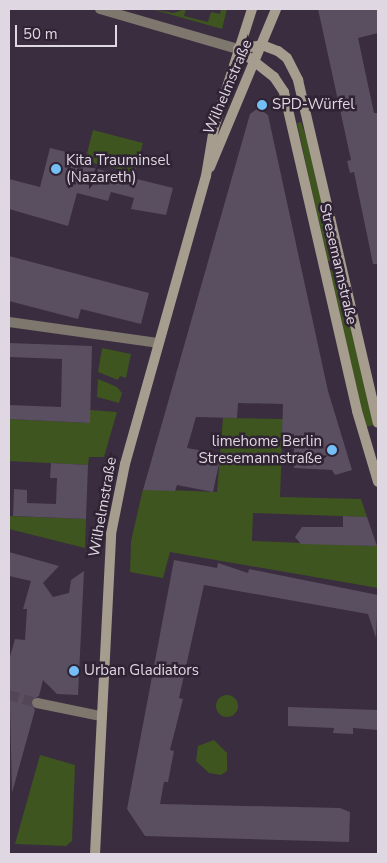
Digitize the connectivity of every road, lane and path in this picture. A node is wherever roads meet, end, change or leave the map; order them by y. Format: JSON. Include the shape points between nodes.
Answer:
{"nodes":[{"id":1,"x":100,"y":9,"type":"edge"},
{"id":2,"x":252,"y":9,"type":"edge"},
{"id":3,"x":276,"y":9,"type":"edge"},
{"id":4,"x":262,"y":45,"type":"junction"},
{"id":5,"x":238,"y":49,"type":"junction"},
{"id":6,"x":254,"y":64,"type":"junction"},
{"id":7,"x":206,"y":176,"type":"junction"},
{"id":8,"x":9,"y":322,"type":"edge"},
{"id":9,"x":158,"y":343,"type":"junction"},
{"id":10,"x":378,"y":423,"type":"edge"},
{"id":11,"x":378,"y":482,"type":"edge"},
{"id":12,"x":37,"y":703,"type":"tunnel mouth"},
{"id":13,"x":100,"y":716,"type":"junction"},
{"id":14,"x":95,"y":854,"type":"edge"}],
"edges":[{"from":1,"to":5,"type":"street"},
{"from":2,"to":5,"type":"main road","name":"Wilhelmstraße"},
{"from":3,"to":4,"type":"main road","name":"Wilhelmstraße"},
{"from":4,"to":5,"type":"main road"},
{"from":4,"to":6,"type":"main road","name":"Wilhelmstraße"},
{"from":4,"to":10,"type":"main road","name":"Stresemannstraße","via":[[287,58],[298,80]]},
{"from":5,"to":6,"type":"main road","name":"Stresemannstraße"},
{"from":5,"to":7,"type":"main road","name":"Wilhelmstraße","via":[[214,128]]},
{"from":6,"to":7,"type":"main road","name":"Wilhelmstraße"},
{"from":6,"to":11,"type":"main road","name":"Stresemannstraße","via":[[274,77],[284,92],[357,411]]},
{"from":7,"to":9,"type":"main road","name":"Wilhelmstraße"},
{"from":8,"to":9,"type":"street"},
{"from":9,"to":13,"type":"main road","name":"Wilhelmstraße","via":[[111,534]]},
{"from":12,"to":13,"type":"street"},
{"from":13,"to":14,"type":"main road","name":"Wilhelmstraße"}]}
